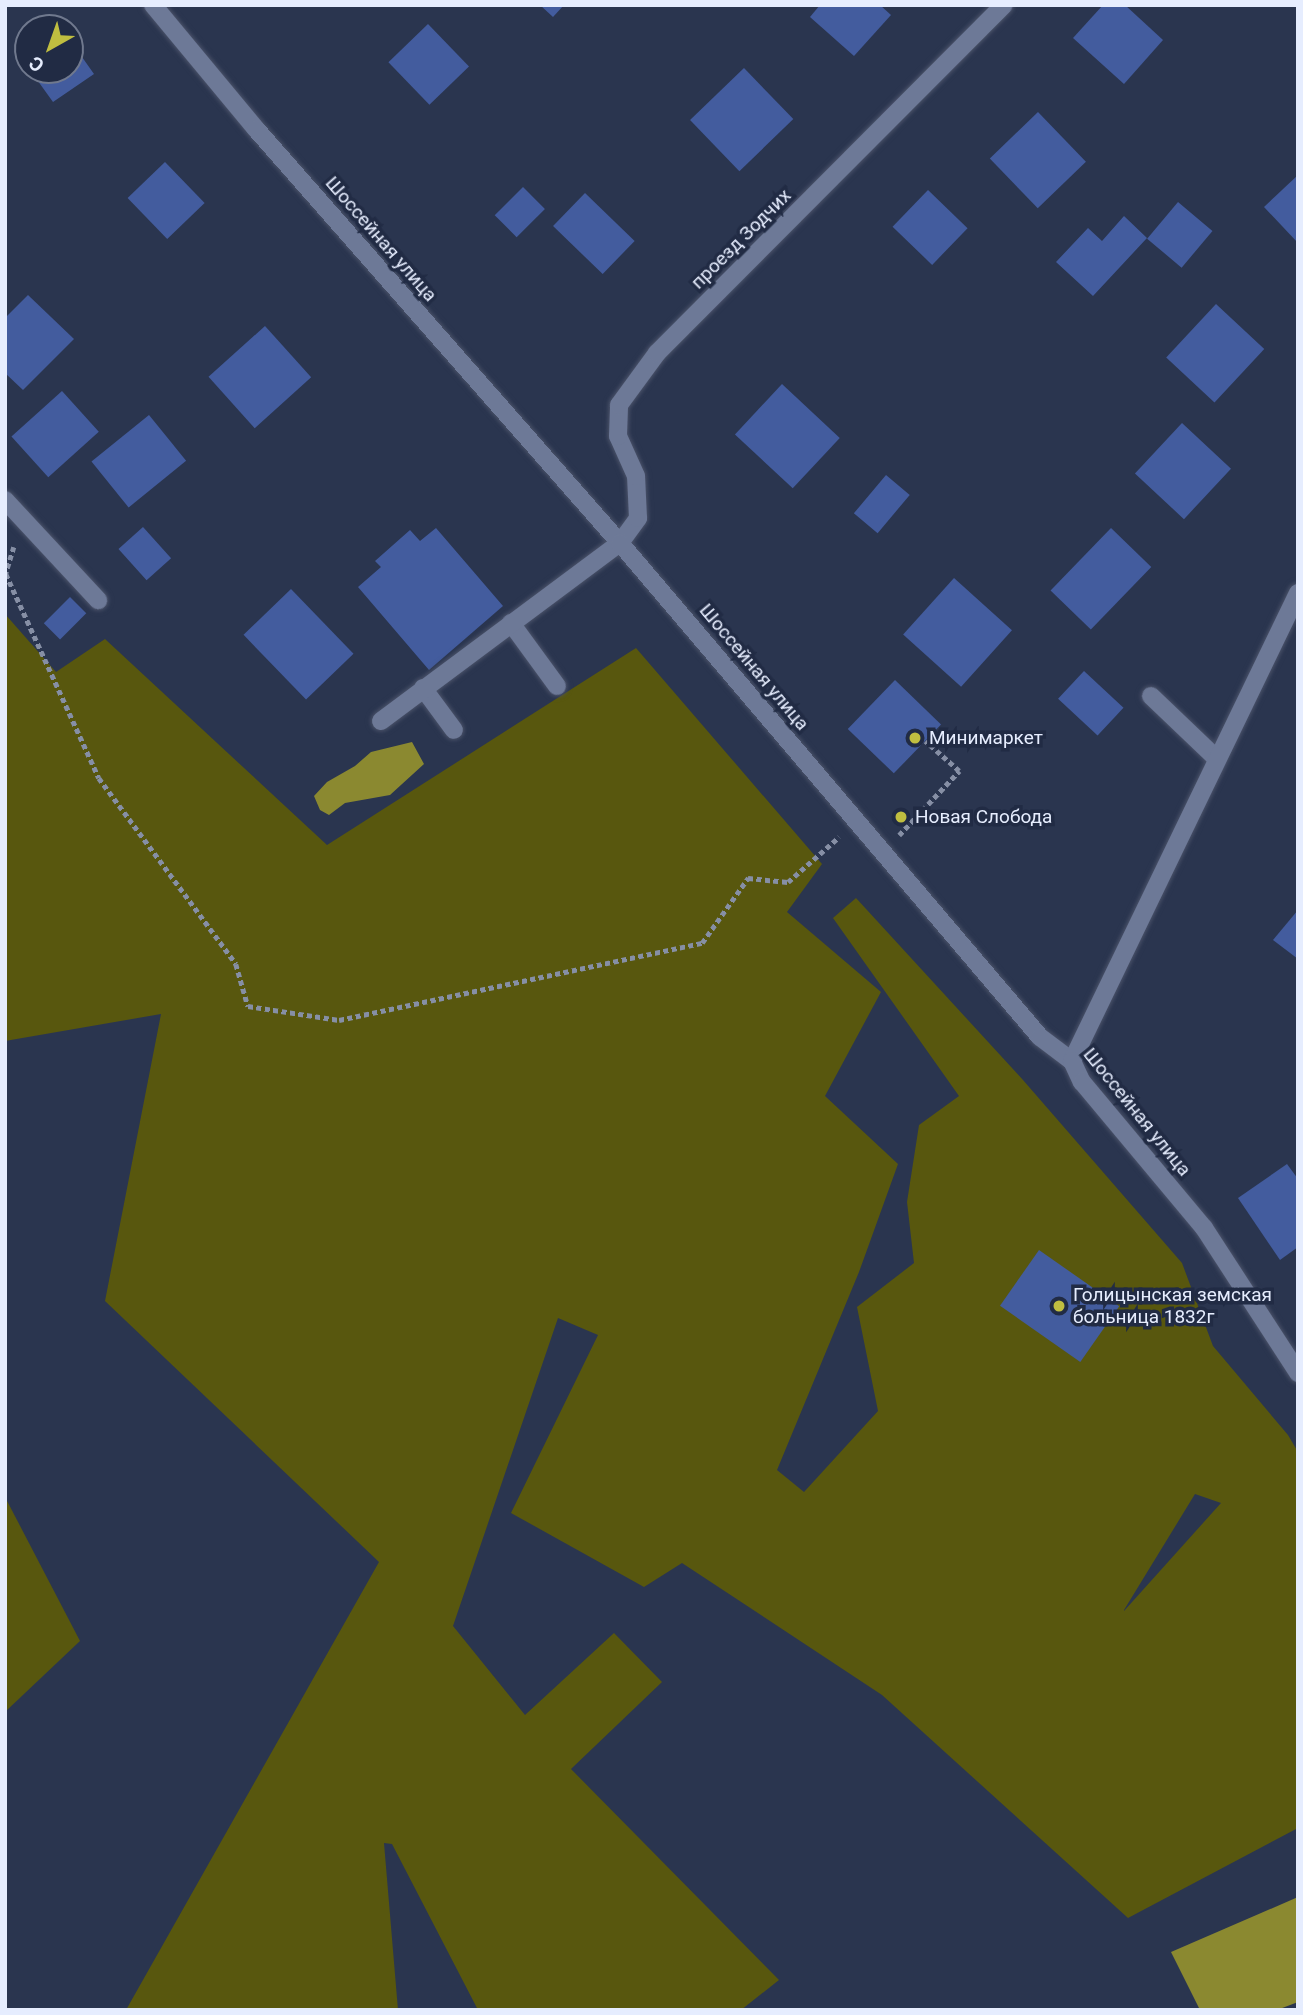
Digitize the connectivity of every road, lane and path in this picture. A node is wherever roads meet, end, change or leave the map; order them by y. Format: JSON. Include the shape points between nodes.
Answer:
{"nodes":[{"id":1,"x":153,"y":5,"type":"edge"},
{"id":2,"x":1004,"y":5,"type":"edge"},
{"id":3,"x":5,"y":500,"type":"edge"},
{"id":4,"x":23,"y":519,"type":"junction"},
{"id":5,"x":620,"y":542,"type":"junction"},
{"id":6,"x":1298,"y":593,"type":"edge"},
{"id":7,"x":98,"y":600,"type":"dead end"},
{"id":8,"x":1293,"y":618,"type":"edge"},
{"id":9,"x":512,"y":623,"type":"junction"},
{"id":10,"x":557,"y":686,"type":"dead end"},
{"id":11,"x":424,"y":688,"type":"junction"},
{"id":12,"x":1151,"y":696,"type":"dead end"},
{"id":13,"x":381,"y":720,"type":"dead end"},
{"id":14,"x":454,"y":730,"type":"dead end"},
{"id":15,"x":925,"y":741,"type":"dead end"},
{"id":16,"x":1217,"y":759,"type":"junction"},
{"id":17,"x":857,"y":822,"type":"junction"},
{"id":18,"x":894,"y":841,"type":"dead end"},
{"id":19,"x":1072,"y":1061,"type":"junction"},
{"id":20,"x":1298,"y":1373,"type":"edge"}],
"edges":[{"from":1,"to":5,"type":"street","name":"Шоссейная улица"},
{"from":2,"to":5,"type":"street","name":"проезд Зодчих","via":[[657,353],[619,405],[618,436],[636,476],[638,518]]},
{"from":3,"to":4,"type":"street"},
{"from":4,"to":7,"type":"street"},
{"from":4,"to":17,"type":"path","via":[[6,574],[94,766],[236,964],[248,1006],[339,1020],[702,943],[748,878],[788,882]]},
{"from":5,"to":9,"type":"street"},
{"from":5,"to":17,"type":"street","name":"Шоссейная улица"},
{"from":6,"to":8,"type":"street"},
{"from":8,"to":16,"type":"street"},
{"from":9,"to":10,"type":"street"},
{"from":9,"to":11,"type":"street"},
{"from":11,"to":13,"type":"street"},
{"from":11,"to":14,"type":"street"},
{"from":12,"to":16,"type":"street"},
{"from":15,"to":18,"type":"path","via":[[959,771]]},
{"from":16,"to":19,"type":"street"},
{"from":17,"to":19,"type":"street","name":"Шоссейная улица","via":[[1040,1037]]},
{"from":19,"to":20,"type":"street","name":"Шоссейная улица","via":[[1082,1082],[1204,1228]]}]}
